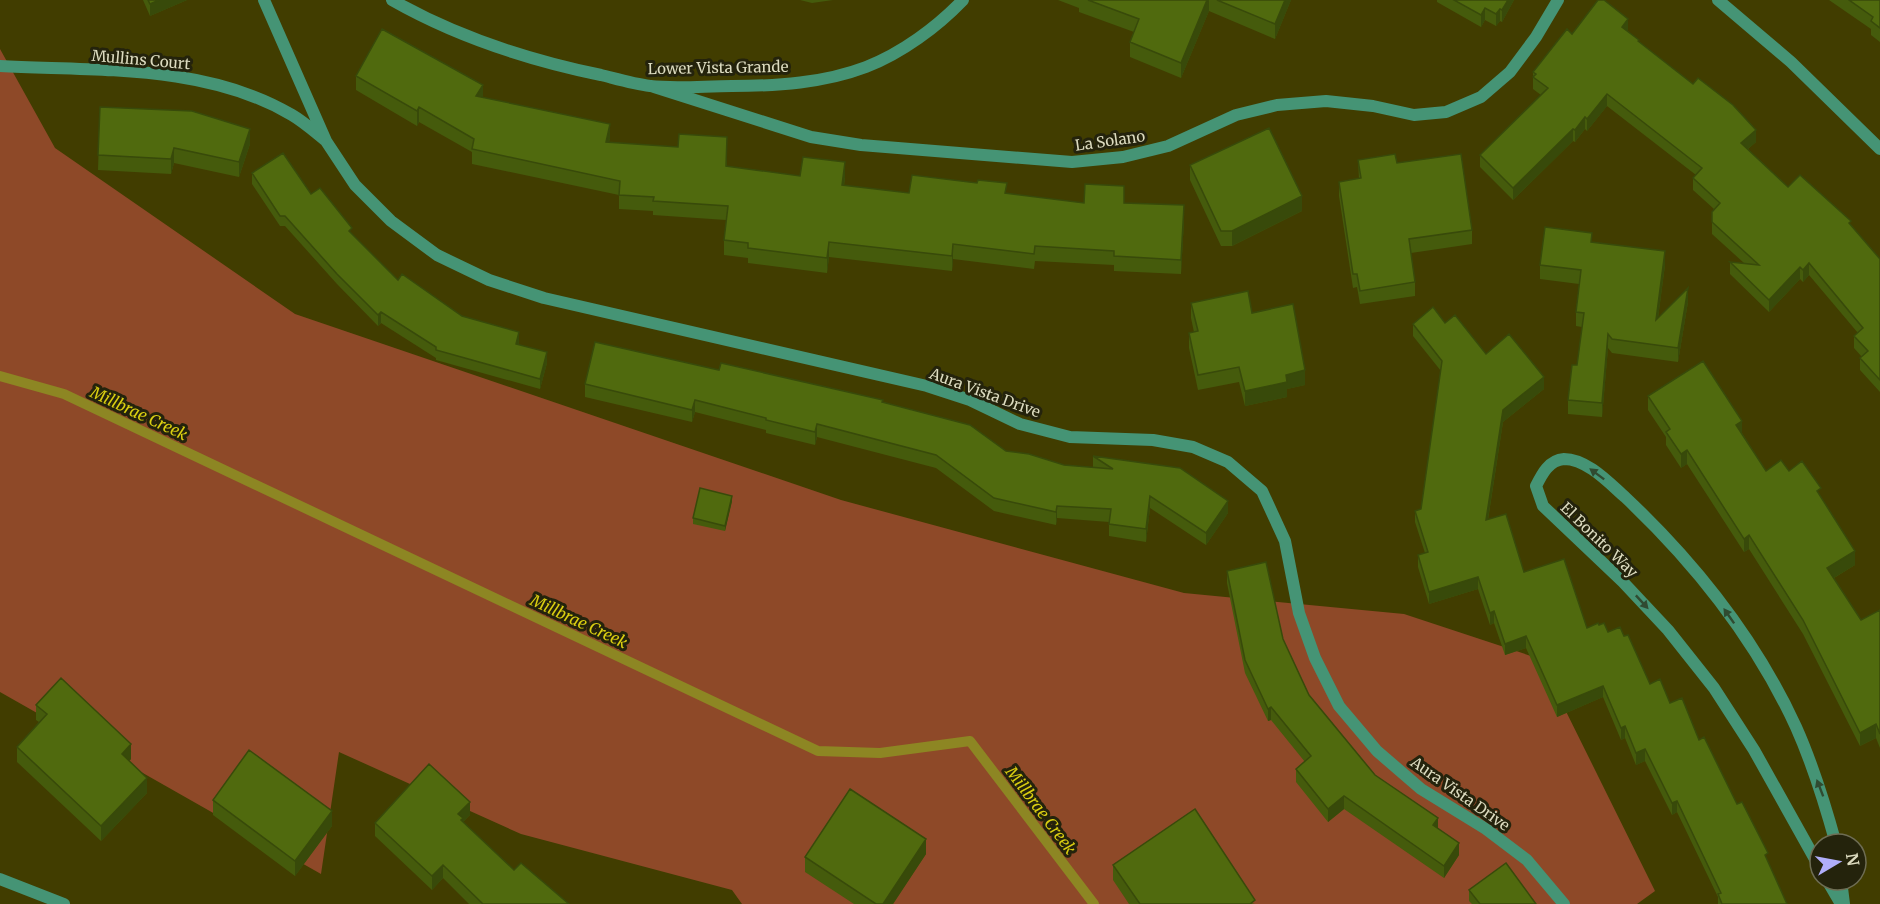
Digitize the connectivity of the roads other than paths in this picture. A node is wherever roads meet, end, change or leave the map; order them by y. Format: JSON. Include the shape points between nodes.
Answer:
{"nodes":[{"id":1,"x":264,"y":0,"type":"edge"},
{"id":2,"x":392,"y":0,"type":"edge"},
{"id":3,"x":963,"y":0,"type":"edge"},
{"id":4,"x":1558,"y":0,"type":"edge"},
{"id":5,"x":1718,"y":0,"type":"edge"},
{"id":6,"x":0,"y":66,"type":"edge"},
{"id":7,"x":651,"y":86,"type":"junction"},
{"id":8,"x":326,"y":141,"type":"junction"},
{"id":9,"x":1880,"y":149,"type":"edge"},
{"id":10,"x":1833,"y":832,"type":"edge"},
{"id":11,"x":1808,"y":847,"type":"edge"},
{"id":12,"x":0,"y":879,"type":"edge"},
{"id":13,"x":64,"y":904,"type":"edge"},
{"id":14,"x":1564,"y":904,"type":"edge"}],
"edges":[{"from":1,"to":8,"type":"street"},
{"from":2,"to":7,"type":"street","name":"Lower Vista Grande","via":[[423,18],[486,44],[552,65]]},
{"from":3,"to":7,"type":"street","name":"Lower Vista Grande","via":[[906,46],[866,67],[817,80],[770,86]]},
{"from":4,"to":7,"type":"street","name":"La Solano","via":[[1509,72],[1481,97],[1446,112],[1414,115],[1326,101],[1277,105],[1236,115],[1168,146],[1123,157],[1072,162],[861,145],[812,137]]},
{"from":5,"to":9,"type":"street","via":[[1791,62]]},
{"from":6,"to":8,"type":"street","name":"Mullins Court","via":[[151,73],[211,82],[293,115]]},
{"from":8,"to":14,"type":"street","name":"Aura Vista Drive","via":[[355,184],[391,221],[437,255],[489,280],[544,298],[927,386],[970,400],[1020,424],[1070,437],[1153,440],[1193,447],[1228,462],[1262,491],[1276,521],[1285,541],[1299,613],[1315,658],[1339,706],[1377,751],[1421,789],[1527,860]]},
{"from":10,"to":11,"type":"street","name":"El Bonito Way","one_way":true,"via":[[1795,726],[1758,657],[1714,595],[1663,533],[1580,461],[1562,459],[1545,469],[1536,486],[1543,506],[1623,582],[1714,688]]},
{"from":12,"to":13,"type":"street"}]}
